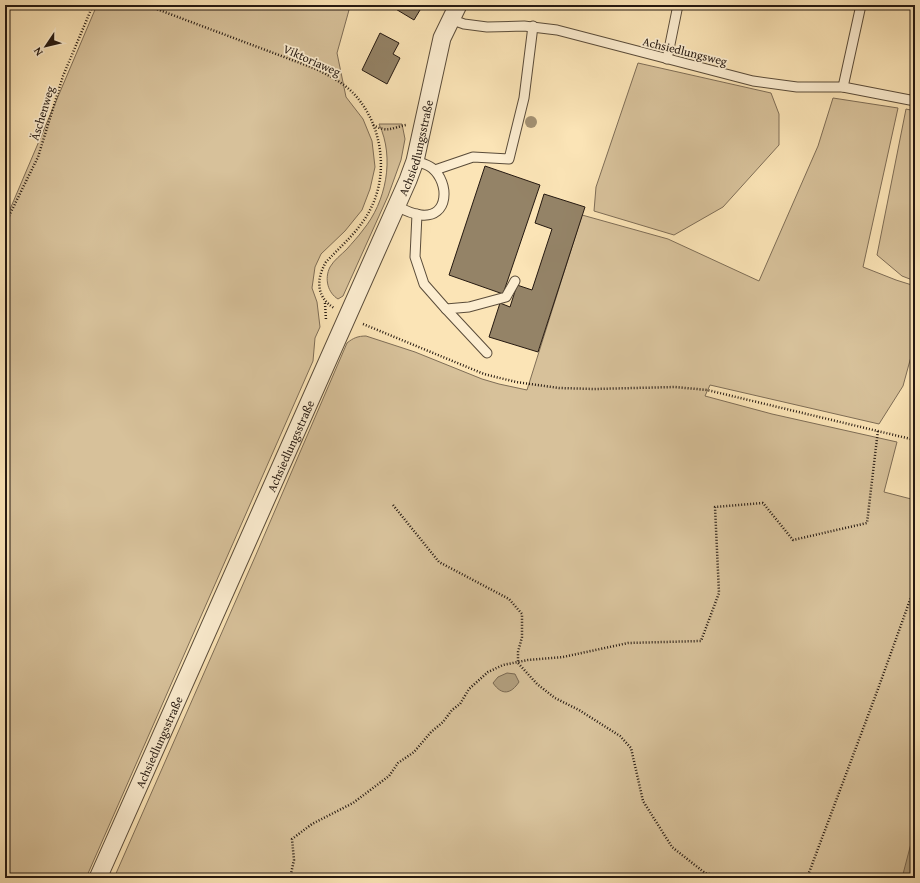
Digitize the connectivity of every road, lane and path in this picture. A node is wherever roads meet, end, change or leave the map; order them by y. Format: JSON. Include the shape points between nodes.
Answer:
{"nodes":[{"id":1,"x":94,"y":5,"type":"edge"},
{"id":2,"x":146,"y":5,"type":"edge"},
{"id":3,"x":678,"y":5,"type":"edge"},
{"id":4,"x":861,"y":5,"type":"edge"},
{"id":5,"x":454,"y":12,"type":"edge"},
{"id":6,"x":533,"y":26,"type":"junction"},
{"id":7,"x":667,"y":60,"type":"junction"},
{"id":8,"x":843,"y":87,"type":"junction"},
{"id":9,"x":915,"y":101,"type":"edge"},
{"id":10,"x":373,"y":124,"type":"junction"},
{"id":11,"x":408,"y":125,"type":"dead end"},
{"id":12,"x":415,"y":161,"type":"junction"},
{"id":13,"x":435,"y":170,"type":"junction"},
{"id":14,"x":397,"y":206,"type":"junction"},
{"id":15,"x":417,"y":214,"type":"junction"},
{"id":16,"x":5,"y":224,"type":"edge"},
{"id":17,"x":515,"y":281,"type":"dead end"},
{"id":18,"x":331,"y":306,"type":"dead end"},
{"id":19,"x":446,"y":309,"type":"junction"},
{"id":20,"x":365,"y":326,"type":"dead end"},
{"id":21,"x":487,"y":353,"type":"dead end"},
{"id":22,"x":878,"y":430,"type":"junction"},
{"id":23,"x":915,"y":440,"type":"edge"},
{"id":24,"x":393,"y":505,"type":"dead end"},
{"id":25,"x":915,"y":586,"type":"edge"},
{"id":26,"x":518,"y":663,"type":"junction"},
{"id":27,"x":98,"y":878,"type":"edge"},
{"id":28,"x":290,"y":878,"type":"edge"},
{"id":29,"x":727,"y":878,"type":"edge"},
{"id":30,"x":807,"y":878,"type":"edge"}],
"edges":[{"from":1,"to":16,"type":"path","name":"Äschenweg","via":[[63,76],[38,157]]},
{"from":2,"to":10,"type":"path","name":"Viktoriaweg","via":[[330,76],[351,91]]},
{"from":3,"to":7,"type":"lane"},
{"from":4,"to":8,"type":"lane"},
{"from":5,"to":6,"type":"lane","name":"Achsiedlungsweg","via":[[464,24],[487,27]]},
{"from":5,"to":12,"type":"street","name":"Achsiedlungsstraße","via":[[436,57],[428,107]]},
{"from":6,"to":7,"type":"lane","name":"Achsiedlungsweg","via":[[557,30]]},
{"from":6,"to":13,"type":"lane","via":[[524,98],[510,159],[473,157]]},
{"from":7,"to":8,"type":"lane","name":"Achsiedlungsweg","via":[[767,83],[798,87]]},
{"from":8,"to":9,"type":"lane","name":"Achsiedlungsweg"},
{"from":10,"to":11,"type":"path","via":[[390,130]]},
{"from":10,"to":18,"type":"path","name":"Viktoriaweg","via":[[380,147],[379,187],[363,222],[322,269],[319,278],[321,292],[325,302]]},
{"from":12,"to":13,"type":"lane"},
{"from":12,"to":14,"type":"street","name":"Achsiedlungsstraße"},
{"from":13,"to":15,"type":"lane","via":[[444,184],[442,205],[429,214]]},
{"from":14,"to":15,"type":"lane"},
{"from":14,"to":27,"type":"street","name":"Achsiedlungsstraße"},
{"from":15,"to":19,"type":"lane","via":[[415,257],[424,284]]},
{"from":17,"to":19,"type":"lane","via":[[506,297],[469,307]]},
{"from":19,"to":21,"type":"lane"},
{"from":20,"to":22,"type":"path","via":[[477,371],[516,382],[559,388],[675,387],[707,390]]},
{"from":22,"to":23,"type":"path"},
{"from":22,"to":26,"type":"path","via":[[867,523],[793,540],[763,503],[715,507],[719,593],[701,641],[628,643],[563,657]]},
{"from":24,"to":26,"type":"path","via":[[439,562],[509,599],[522,614]]},
{"from":25,"to":30,"type":"path"},
{"from":26,"to":28,"type":"path","via":[[503,665],[488,672],[469,689],[460,704],[414,752],[398,763],[390,776],[353,803],[312,824],[292,839],[294,860]]},
{"from":26,"to":29,"type":"path","via":[[537,684],[555,698],[586,713],[620,736],[631,748],[643,801],[672,847],[705,873]]}]}
